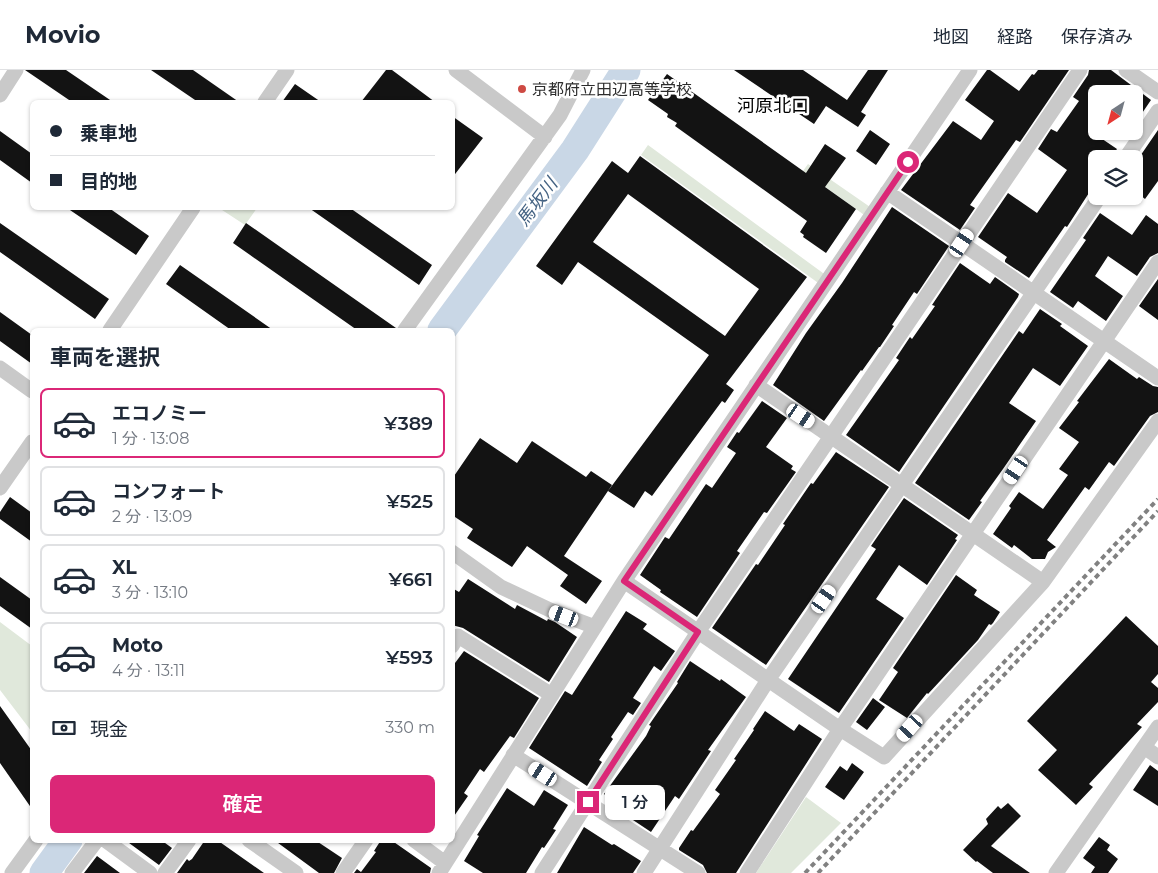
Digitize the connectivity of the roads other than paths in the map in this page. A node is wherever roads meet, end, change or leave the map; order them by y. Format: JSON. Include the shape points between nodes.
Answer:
{"nodes":[{"id":1,"x":16,"y":70,"type":"edge"},
{"id":2,"x":287,"y":70,"type":"edge"},
{"id":3,"x":456,"y":70,"type":"edge"},
{"id":4,"x":583,"y":70,"type":"edge"},
{"id":5,"x":970,"y":70,"type":"edge"},
{"id":6,"x":1080,"y":70,"type":"edge"},
{"id":7,"x":1126,"y":70,"type":"edge"},
{"id":8,"x":1158,"y":92,"type":"edge"},
{"id":9,"x":0,"y":95,"type":"edge"},
{"id":10,"x":266,"y":100,"type":"edge"},
{"id":11,"x":1158,"y":111,"type":"edge"},
{"id":12,"x":545,"y":137,"type":"junction"},
{"id":13,"x":1132,"y":150,"type":"edge"},
{"id":14,"x":887,"y":192,"type":"junction"},
{"id":15,"x":1094,"y":205,"type":"edge"},
{"id":16,"x":192,"y":210,"type":"edge"},
{"id":17,"x":962,"y":243,"type":"junction"},
{"id":18,"x":1158,"y":262,"type":"edge"},
{"id":19,"x":1034,"y":292,"type":"junction"},
{"id":20,"x":111,"y":328,"type":"edge"},
{"id":21,"x":406,"y":328,"type":"edge"},
{"id":22,"x":1104,"y":341,"type":"junction"},
{"id":23,"x":0,"y":368,"type":"edge"},
{"id":24,"x":1158,"y":378,"type":"edge"},
{"id":25,"x":756,"y":385,"type":"junction"},
{"id":26,"x":30,"y":390,"type":"edge"},
{"id":27,"x":1158,"y":421,"type":"edge"},
{"id":28,"x":831,"y":437,"type":"junction"},
{"id":29,"x":30,"y":445,"type":"edge"},
{"id":30,"x":902,"y":486,"type":"junction"},
{"id":31,"x":0,"y":488,"type":"edge"},
{"id":32,"x":972,"y":534,"type":"junction"},
{"id":33,"x":455,"y":554,"type":"edge"},
{"id":34,"x":624,"y":581,"type":"junction"},
{"id":35,"x":1043,"y":582,"type":"junction"},
{"id":36,"x":594,"y":627,"type":"junction"},
{"id":37,"x":698,"y":632,"type":"junction"},
{"id":38,"x":455,"y":639,"type":"edge"},
{"id":39,"x":768,"y":680,"type":"junction"},
{"id":40,"x":552,"y":695,"type":"junction"},
{"id":41,"x":1158,"y":727,"type":"edge"},
{"id":42,"x":840,"y":729,"type":"junction"},
{"id":43,"x":1144,"y":747,"type":"junction"},
{"id":44,"x":513,"y":755,"type":"junction"},
{"id":45,"x":1158,"y":757,"type":"edge"},
{"id":46,"x":588,"y":802,"type":"junction"},
{"id":47,"x":34,"y":843,"type":"edge"},
{"id":48,"x":95,"y":843,"type":"edge"},
{"id":49,"x":109,"y":843,"type":"edge"},
{"id":50,"x":187,"y":843,"type":"edge"},
{"id":51,"x":254,"y":843,"type":"edge"},
{"id":52,"x":364,"y":843,"type":"edge"},
{"id":53,"x":417,"y":843,"type":"edge"},
{"id":54,"x":659,"y":848,"type":"junction"},
{"id":55,"x":442,"y":868,"type":"edge"},
{"id":56,"x":1060,"y":872,"type":"edge"},
{"id":57,"x":12,"y":873,"type":"edge"},
{"id":58,"x":72,"y":873,"type":"edge"},
{"id":59,"x":150,"y":873,"type":"edge"},
{"id":60,"x":165,"y":873,"type":"edge"},
{"id":61,"x":296,"y":873,"type":"edge"},
{"id":62,"x":343,"y":873,"type":"edge"},
{"id":63,"x":542,"y":873,"type":"edge"},
{"id":64,"x":644,"y":873,"type":"edge"},
{"id":65,"x":698,"y":873,"type":"edge"},
{"id":66,"x":747,"y":873,"type":"edge"}],
"edges":[{"from":1,"to":9,"type":"street"},
{"from":2,"to":10,"type":"street"},
{"from":3,"to":12,"type":"street"},
{"from":4,"to":12,"type":"street"},
{"from":5,"to":14,"type":"street"},
{"from":6,"to":17,"type":"street"},
{"from":7,"to":8,"type":"street"},
{"from":11,"to":13,"type":"street"},
{"from":12,"to":21,"type":"street"},
{"from":14,"to":17,"type":"street"},
{"from":14,"to":25,"type":"street"},
{"from":15,"to":19,"type":"street"},
{"from":16,"to":20,"type":"street"},
{"from":17,"to":19,"type":"street"},
{"from":17,"to":28,"type":"street"},
{"from":18,"to":22,"type":"street"},
{"from":19,"to":22,"type":"street"},
{"from":19,"to":30,"type":"street"},
{"from":22,"to":24,"type":"street"},
{"from":22,"to":32,"type":"street"},
{"from":23,"to":26,"type":"street"},
{"from":25,"to":28,"type":"street"},
{"from":25,"to":34,"type":"street"},
{"from":27,"to":35,"type":"street"},
{"from":28,"to":30,"type":"street"},
{"from":28,"to":37,"type":"street"},
{"from":29,"to":31,"type":"street"},
{"from":30,"to":32,"type":"street"},
{"from":30,"to":39,"type":"street"},
{"from":32,"to":35,"type":"street"},
{"from":32,"to":42,"type":"street"},
{"from":33,"to":36,"type":"street","via":[[501,587]]},
{"from":34,"to":36,"type":"street"},
{"from":34,"to":37,"type":"street"},
{"from":35,"to":42,"type":"street","via":[[884,757]]},
{"from":36,"to":40,"type":"street"},
{"from":37,"to":39,"type":"street"},
{"from":37,"to":46,"type":"street"},
{"from":38,"to":40,"type":"street"},
{"from":39,"to":42,"type":"street"},
{"from":39,"to":54,"type":"street"},
{"from":40,"to":44,"type":"street"},
{"from":41,"to":43,"type":"street"},
{"from":42,"to":66,"type":"street"},
{"from":43,"to":45,"type":"street"},
{"from":43,"to":56,"type":"street"},
{"from":44,"to":46,"type":"street"},
{"from":44,"to":55,"type":"street"},
{"from":46,"to":54,"type":"street"},
{"from":46,"to":63,"type":"street"},
{"from":47,"to":57,"type":"street"},
{"from":48,"to":58,"type":"street"},
{"from":49,"to":59,"type":"street"},
{"from":50,"to":60,"type":"street"},
{"from":51,"to":61,"type":"street"},
{"from":52,"to":62,"type":"street"},
{"from":53,"to":55,"type":"street"},
{"from":54,"to":64,"type":"street"},
{"from":54,"to":65,"type":"street"}]}
